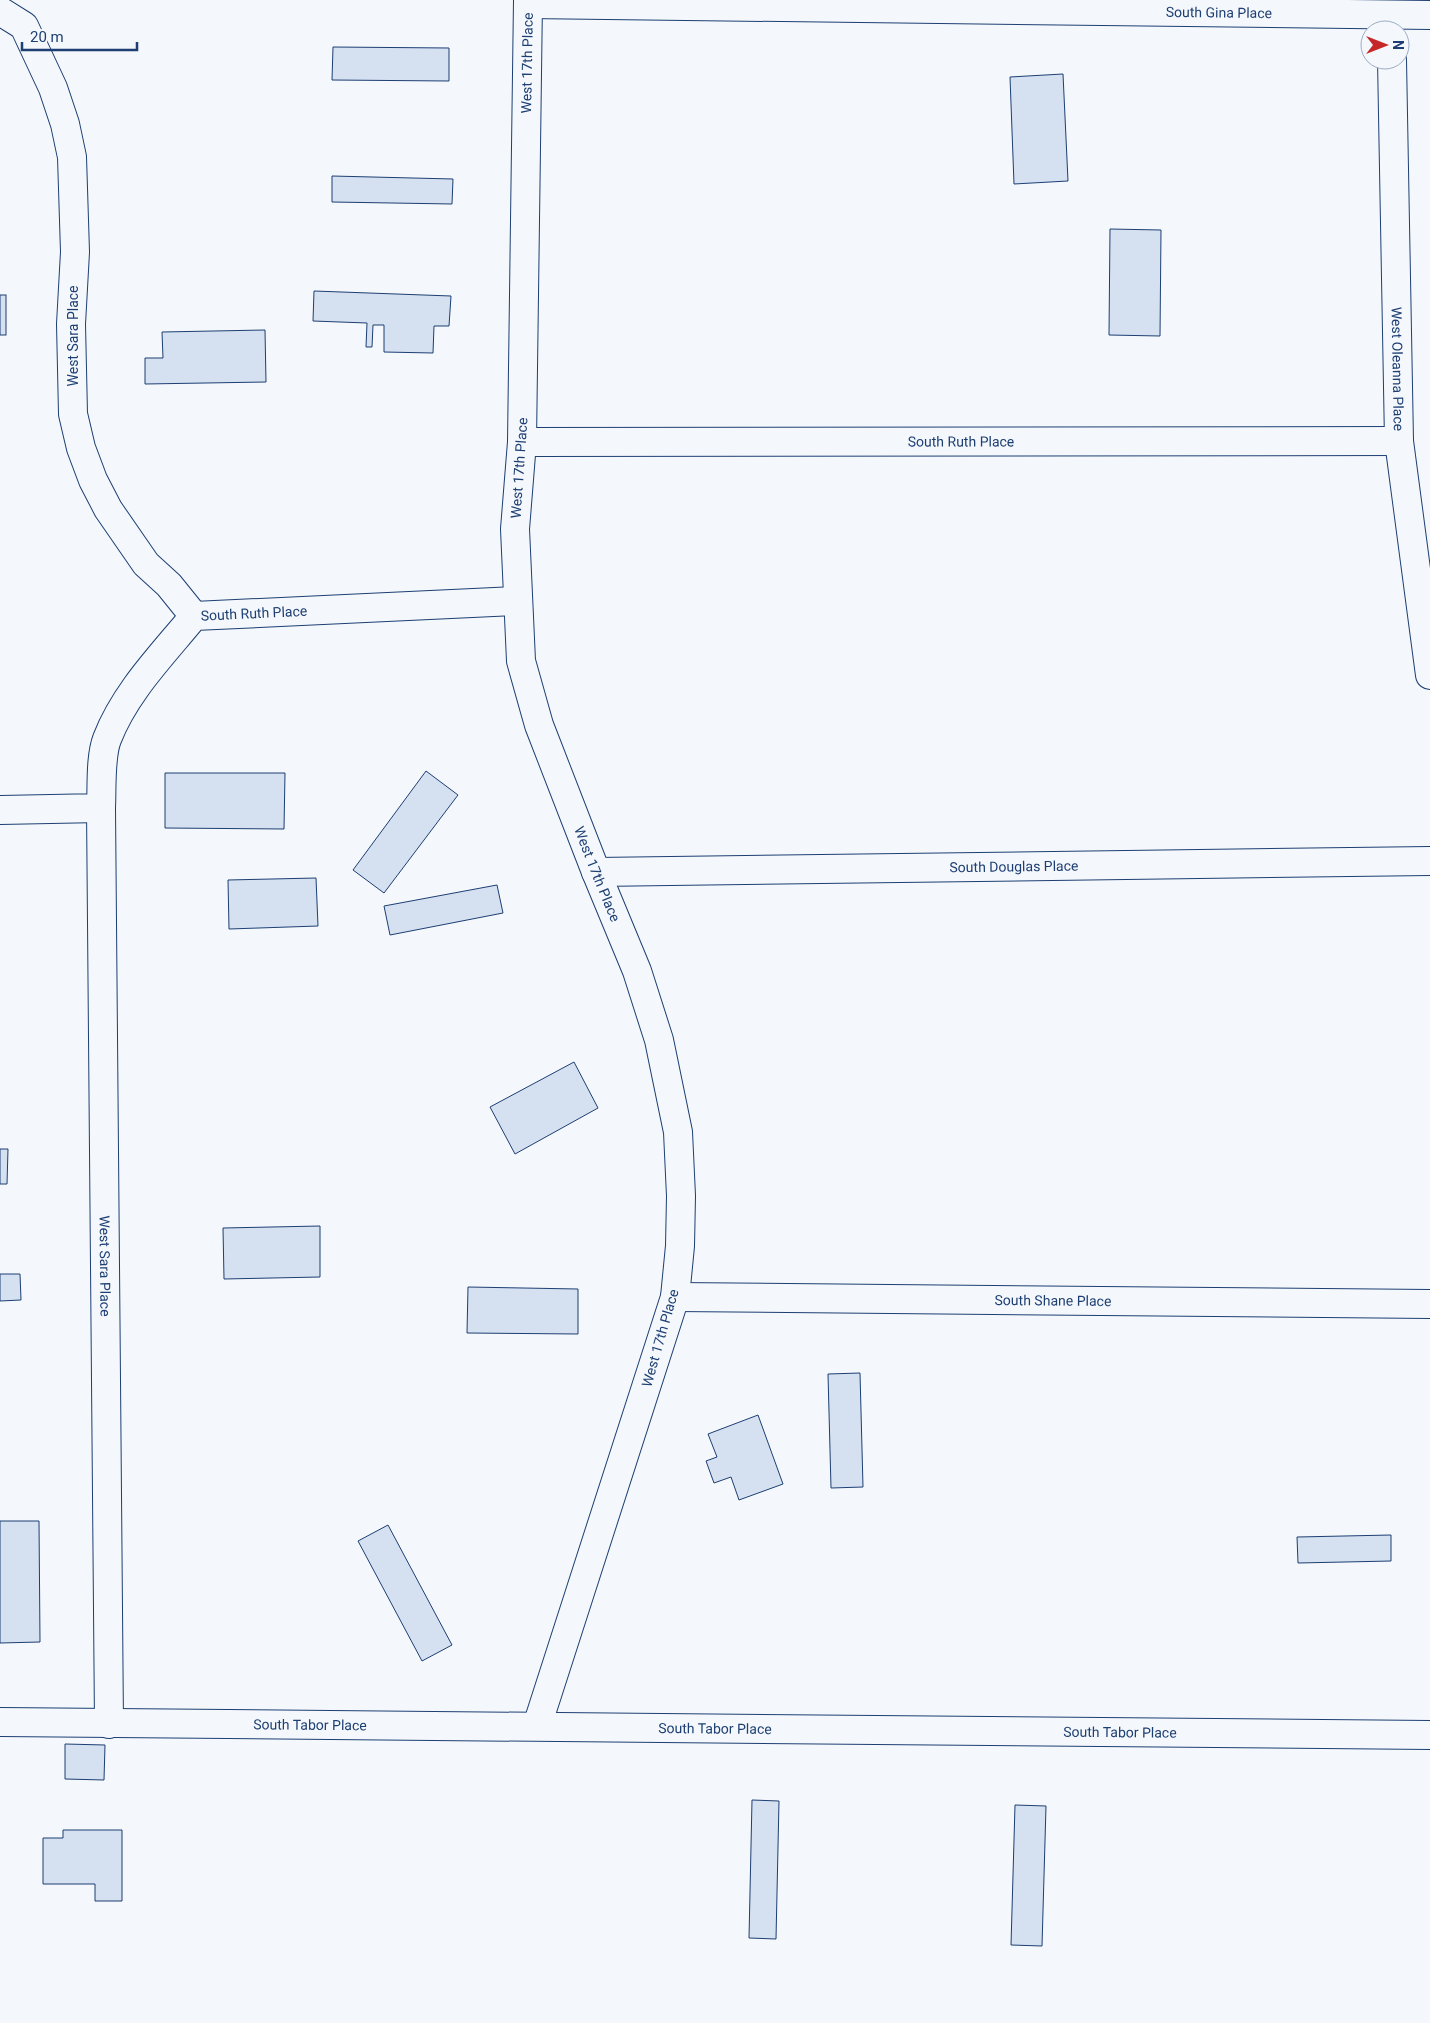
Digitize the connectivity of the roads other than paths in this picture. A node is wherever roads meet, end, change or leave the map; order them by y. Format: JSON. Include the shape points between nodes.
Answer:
{"nodes":[{"id":1,"x":528,"y":2,"type":"edge"},
{"id":2,"x":0,"y":11,"type":"edge"},
{"id":3,"x":1430,"y":15,"type":"edge"},
{"id":4,"x":1406,"y":20,"type":"edge"},
{"id":5,"x":1360,"y":22,"type":"edge"},
{"id":6,"x":1392,"y":70,"type":"edge"},
{"id":7,"x":1399,"y":441,"type":"junction"},
{"id":8,"x":522,"y":442,"type":"junction"},
{"id":9,"x":1420,"y":533,"type":"edge"},
{"id":10,"x":517,"y":601,"type":"junction"},
{"id":11,"x":194,"y":616,"type":"junction"},
{"id":12,"x":1430,"y":675,"type":"edge"},
{"id":13,"x":101,"y":808,"type":"junction"},
{"id":14,"x":0,"y":810,"type":"edge"},
{"id":15,"x":1430,"y":861,"type":"edge"},
{"id":16,"x":596,"y":872,"type":"junction"},
{"id":17,"x":675,"y":1297,"type":"junction"},
{"id":18,"x":1430,"y":1304,"type":"edge"},
{"id":19,"x":0,"y":1722,"type":"edge"},
{"id":20,"x":109,"y":1724,"type":"junction"},
{"id":21,"x":537,"y":1726,"type":"junction"},
{"id":22,"x":1430,"y":1735,"type":"edge"}],
"edges":[{"from":1,"to":5,"type":"street","name":"South Gina Place"},
{"from":1,"to":8,"type":"street","name":"West 17th Place"},
{"from":2,"to":11,"type":"street","name":"West Sara Place","via":[[24,26],[53,88],[72,157],[75,252],[71,324],[73,414],[81,448],[108,509],[146,564],[169,585]]},
{"from":3,"to":4,"type":"street","name":"South Gina Place"},
{"from":6,"to":7,"type":"street","name":"West Oleanna Place"},
{"from":7,"to":8,"type":"street","name":"South Ruth Place"},
{"from":7,"to":9,"type":"street","name":"West Oleanna Place"},
{"from":8,"to":10,"type":"street","name":"West 17th Place","via":[[515,529]]},
{"from":9,"to":12,"type":"street","name":"West Oleanna Place"},
{"from":10,"to":11,"type":"street","name":"South Ruth Place"},
{"from":10,"to":16,"type":"street","name":"West 17th Place","via":[[520,661],[538,725]]},
{"from":11,"to":13,"type":"street","name":"South Ruth Place","via":[[122,709],[106,741]]},
{"from":13,"to":14,"type":"street"},
{"from":13,"to":20,"type":"street","name":"West Sara Place"},
{"from":15,"to":16,"type":"street","name":"South Douglas Place"},
{"from":16,"to":17,"type":"street","name":"West 17th Place","via":[[640,979],[659,1040],[678,1132],[681,1196]]},
{"from":17,"to":18,"type":"street","name":"South Shane Place"},
{"from":17,"to":21,"type":"street","name":"West 17th Place"},
{"from":19,"to":20,"type":"street","name":"South Tabor Place"},
{"from":20,"to":21,"type":"street","name":"South Tabor Place"},
{"from":21,"to":22,"type":"street","name":"South Tabor Place"}]}
